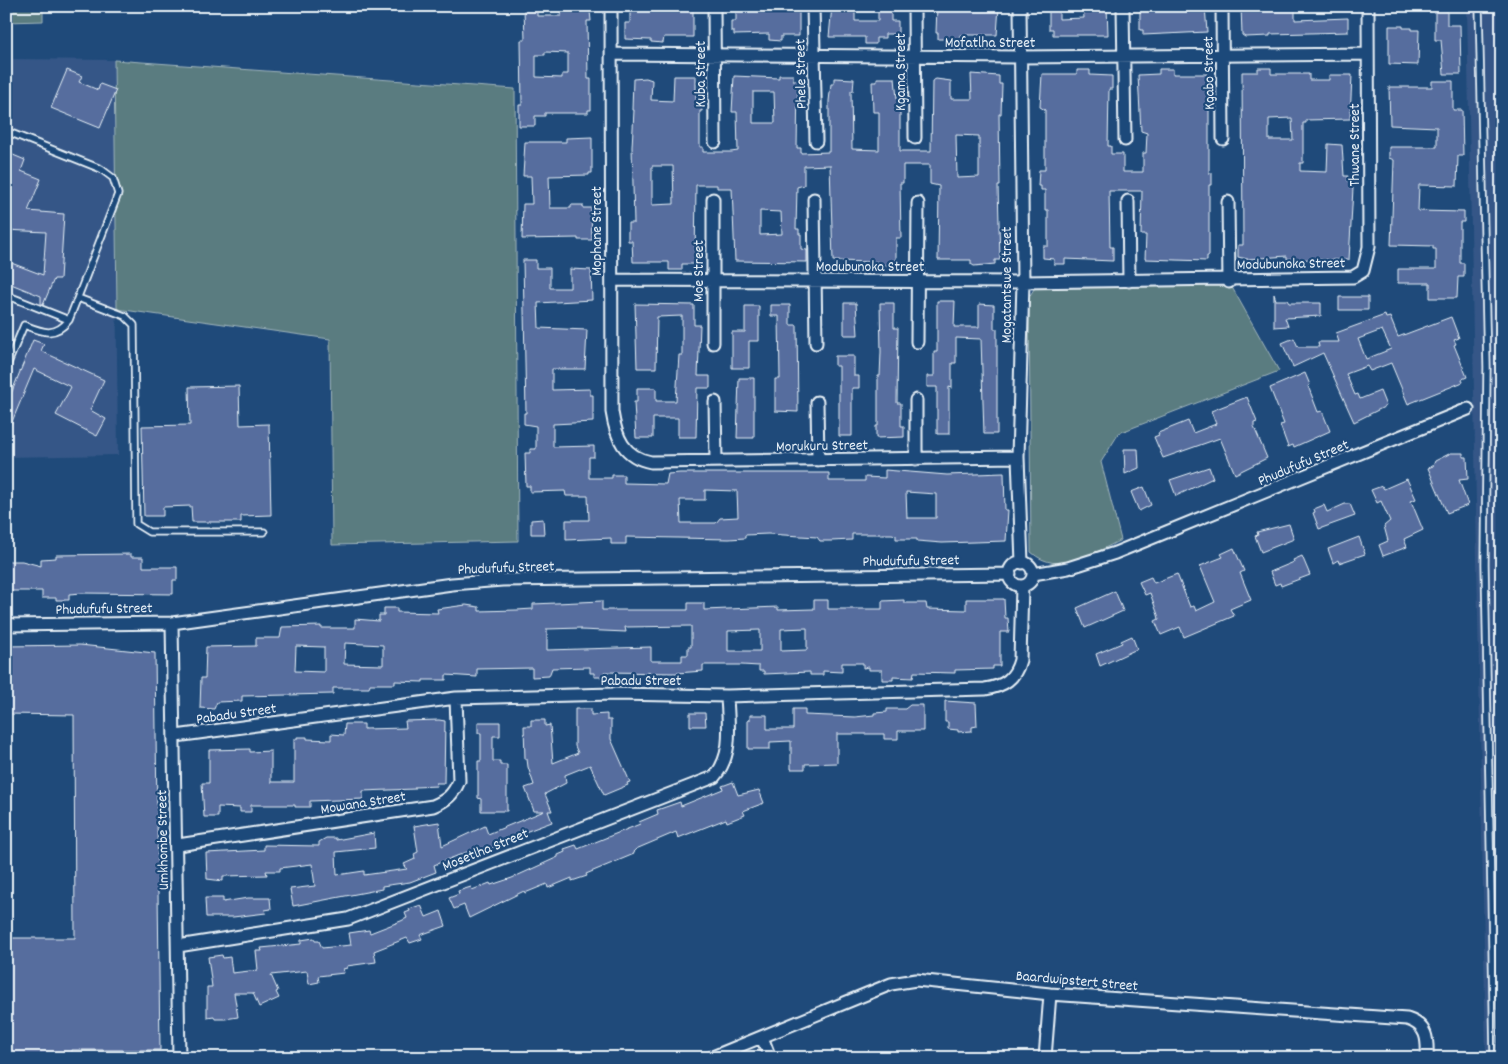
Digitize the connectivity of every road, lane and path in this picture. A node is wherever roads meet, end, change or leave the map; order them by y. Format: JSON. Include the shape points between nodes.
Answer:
{"nodes":[{"id":1,"x":611,"y":6,"type":"edge"},
{"id":2,"x":714,"y":6,"type":"edge"},
{"id":3,"x":813,"y":6,"type":"edge"},
{"id":4,"x":914,"y":6,"type":"edge"},
{"id":5,"x":1020,"y":6,"type":"edge"},
{"id":6,"x":1123,"y":6,"type":"edge"},
{"id":7,"x":1222,"y":6,"type":"edge"},
{"id":8,"x":1368,"y":6,"type":"edge"},
{"id":9,"x":1479,"y":6,"type":"edge"},
{"id":10,"x":611,"y":54,"type":"junction"},
{"id":11,"x":1368,"y":54,"type":"junction"},
{"id":12,"x":715,"y":55,"type":"junction"},
{"id":13,"x":1222,"y":55,"type":"junction"},
{"id":14,"x":815,"y":56,"type":"junction"},
{"id":15,"x":915,"y":56,"type":"junction"},
{"id":16,"x":1124,"y":56,"type":"junction"},
{"id":17,"x":1020,"y":57,"type":"junction"},
{"id":18,"x":6,"y":131,"type":"edge"},
{"id":19,"x":914,"y":138,"type":"dead end"},
{"id":20,"x":1223,"y":139,"type":"dead end"},
{"id":21,"x":1125,"y":140,"type":"dead end"},
{"id":22,"x":816,"y":141,"type":"dead end"},
{"id":23,"x":715,"y":142,"type":"dead end"},
{"id":24,"x":713,"y":199,"type":"dead end"},
{"id":25,"x":814,"y":199,"type":"dead end"},
{"id":26,"x":1128,"y":201,"type":"dead end"},
{"id":27,"x":1228,"y":202,"type":"dead end"},
{"id":28,"x":918,"y":203,"type":"dead end"},
{"id":29,"x":1353,"y":277,"type":"joint"},
{"id":30,"x":612,"y":280,"type":"junction"},
{"id":31,"x":713,"y":280,"type":"junction"},
{"id":32,"x":1229,"y":280,"type":"junction"},
{"id":33,"x":816,"y":281,"type":"junction"},
{"id":34,"x":1129,"y":281,"type":"junction"},
{"id":35,"x":918,"y":282,"type":"junction"},
{"id":36,"x":1023,"y":282,"type":"junction"},
{"id":37,"x":6,"y":295,"type":"edge"},
{"id":38,"x":78,"y":298,"type":"junction"},
{"id":39,"x":69,"y":320,"type":"junction"},
{"id":40,"x":917,"y":342,"type":"dead end"},
{"id":41,"x":713,"y":343,"type":"dead end"},
{"id":42,"x":816,"y":343,"type":"dead end"},
{"id":43,"x":6,"y":368,"type":"edge"},
{"id":44,"x":916,"y":400,"type":"dead end"},
{"id":45,"x":715,"y":402,"type":"dead end"},
{"id":46,"x":817,"y":402,"type":"dead end"},
{"id":47,"x":1468,"y":409,"type":"dead end"},
{"id":48,"x":628,"y":452,"type":"joint"},
{"id":49,"x":1018,"y":458,"type":"junction"},
{"id":50,"x":916,"y":459,"type":"junction"},
{"id":51,"x":818,"y":460,"type":"junction"},
{"id":52,"x":716,"y":461,"type":"junction"},
{"id":53,"x":264,"y":532,"type":"dead end"},
{"id":54,"x":1022,"y":563,"type":"junction"},
{"id":55,"x":1010,"y":574,"type":"junction"},
{"id":56,"x":1033,"y":574,"type":"junction"},
{"id":57,"x":1022,"y":586,"type":"junction"},
{"id":58,"x":172,"y":622,"type":"junction"},
{"id":59,"x":6,"y":625,"type":"edge"},
{"id":60,"x":727,"y":696,"type":"junction"},
{"id":61,"x":456,"y":698,"type":"junction"},
{"id":62,"x":176,"y":736,"type":"junction"},
{"id":63,"x":178,"y":845,"type":"junction"},
{"id":64,"x":178,"y":946,"type":"junction"},
{"id":65,"x":1050,"y":994,"type":"junction"},
{"id":66,"x":762,"y":1038,"type":"junction"},
{"id":67,"x":179,"y":1058,"type":"edge"},
{"id":68,"x":710,"y":1058,"type":"edge"},
{"id":69,"x":770,"y":1058,"type":"edge"},
{"id":70,"x":1045,"y":1058,"type":"edge"},
{"id":71,"x":1428,"y":1058,"type":"edge"},
{"id":72,"x":1494,"y":1058,"type":"edge"}],
"edges":[{"from":1,"to":10,"type":"street","name":"Mophane Street"},
{"from":2,"to":12,"type":"street","name":"Kuba Street"},
{"from":3,"to":14,"type":"street","name":"Phele Street"},
{"from":4,"to":15,"type":"street","name":"Kgama Street"},
{"from":5,"to":17,"type":"street","name":"Mogatantswe Street"},
{"from":6,"to":16,"type":"street"},
{"from":7,"to":13,"type":"street","name":"Kgabo Street"},
{"from":8,"to":11,"type":"street","name":"Thwane Street"},
{"from":9,"to":72,"type":"lane"},
{"from":10,"to":12,"type":"street","name":"Mofatlha Street"},
{"from":10,"to":30,"type":"street","name":"Mophane Street"},
{"from":11,"to":13,"type":"street","name":"Mofatlha Street"},
{"from":11,"to":29,"type":"street","name":"Thwane Street","via":[[1369,247],[1362,271]]},
{"from":12,"to":14,"type":"street","name":"Mofatlha Street"},
{"from":12,"to":23,"type":"street","name":"Kuba Street"},
{"from":13,"to":16,"type":"street","name":"Mofatlha Street"},
{"from":13,"to":20,"type":"street","name":"Kgabo Street"},
{"from":14,"to":15,"type":"street","name":"Mofatlha Street"},
{"from":14,"to":22,"type":"street","name":"Phele Street"},
{"from":15,"to":17,"type":"street","name":"Mofatlha Street"},
{"from":15,"to":19,"type":"street","name":"Kgama Street"},
{"from":16,"to":17,"type":"street","name":"Mofatlha Street"},
{"from":16,"to":21,"type":"street"},
{"from":17,"to":36,"type":"street","name":"Mogatantswe Street"},
{"from":18,"to":38,"type":"lane","via":[[101,169],[116,183],[118,200]]},
{"from":24,"to":31,"type":"street","name":"Moe Street"},
{"from":25,"to":33,"type":"street"},
{"from":26,"to":34,"type":"street"},
{"from":27,"to":32,"type":"street","name":"Modubunoka Street"},
{"from":28,"to":35,"type":"street"},
{"from":29,"to":32,"type":"street","name":"Modubunoka Street"},
{"from":30,"to":31,"type":"street","name":"Modubunoka Street"},
{"from":30,"to":48,"type":"street","name":"Mophane Street","via":[[612,412],[616,434]]},
{"from":31,"to":33,"type":"street","name":"Modubunoka Street"},
{"from":31,"to":41,"type":"street","name":"Moe Street"},
{"from":32,"to":34,"type":"street","name":"Modubunoka Street"},
{"from":33,"to":35,"type":"street","name":"Modubunoka Street"},
{"from":33,"to":42,"type":"street"},
{"from":34,"to":36,"type":"street","name":"Modubunoka Street"},
{"from":35,"to":36,"type":"street","name":"Modubunoka Street"},
{"from":35,"to":40,"type":"street"},
{"from":36,"to":49,"type":"street","name":"Mogatantswe Street"},
{"from":37,"to":39,"type":"lane"},
{"from":38,"to":39,"type":"lane"},
{"from":38,"to":53,"type":"lane","via":[[125,316],[134,325],[136,524],[149,532]]},
{"from":39,"to":43,"type":"lane","via":[[54,332],[44,333],[24,325]]},
{"from":44,"to":50,"type":"street"},
{"from":45,"to":52,"type":"street"},
{"from":46,"to":51,"type":"street"},
{"from":47,"to":56,"type":"street","name":"Phudufufu Street","via":[[1115,553],[1068,568]]},
{"from":48,"to":52,"type":"street","name":"Morukuru Street","via":[[651,462]]},
{"from":49,"to":50,"type":"street","name":"Morukuru Street"},
{"from":49,"to":54,"type":"street","name":"Mogatantswe Street"},
{"from":50,"to":51,"type":"street","name":"Morukuru Street"},
{"from":51,"to":52,"type":"street","name":"Morukuru Street"},
{"from":54,"to":55,"type":"street","via":[[1013,567]]},
{"from":54,"to":56,"type":"street","via":[[1030,567]]},
{"from":55,"to":57,"type":"street","via":[[1012,581]]},
{"from":55,"to":58,"type":"street","name":"Phudufufu Street","via":[[502,580]]},
{"from":56,"to":57,"type":"street","via":[[1028,584]]},
{"from":57,"to":60,"type":"street","name":"Pabadu Street","via":[[1020,660],[1017,672],[999,686]]},
{"from":58,"to":59,"type":"street","name":"Phudufufu Street"},
{"from":58,"to":62,"type":"street","name":"Umkhombe Street"},
{"from":60,"to":61,"type":"street","name":"Pabadu Street","via":[[614,694]]},
{"from":60,"to":64,"type":"street","name":"Mosetlha Street","via":[[728,747],[721,769],[714,777],[348,919]]},
{"from":61,"to":62,"type":"street","name":"Pabadu Street"},
{"from":61,"to":63,"type":"street","name":"Mowana Street","via":[[459,781],[454,793],[445,801],[434,806]]},
{"from":62,"to":63,"type":"street","name":"Umkhombe Street"},
{"from":63,"to":64,"type":"street","name":"Umkhombe Street"},
{"from":64,"to":67,"type":"street","name":"Umkhombe Street"},
{"from":65,"to":66,"type":"street","name":"Baardwipstert Street","via":[[907,980]]},
{"from":65,"to":70,"type":"street"},
{"from":65,"to":71,"type":"street","name":"Baardwipstert Street","via":[[1407,1019],[1417,1023],[1426,1034]]},
{"from":66,"to":68,"type":"street","name":"Baardwipstert Street"},
{"from":66,"to":69,"type":"street"}]}
